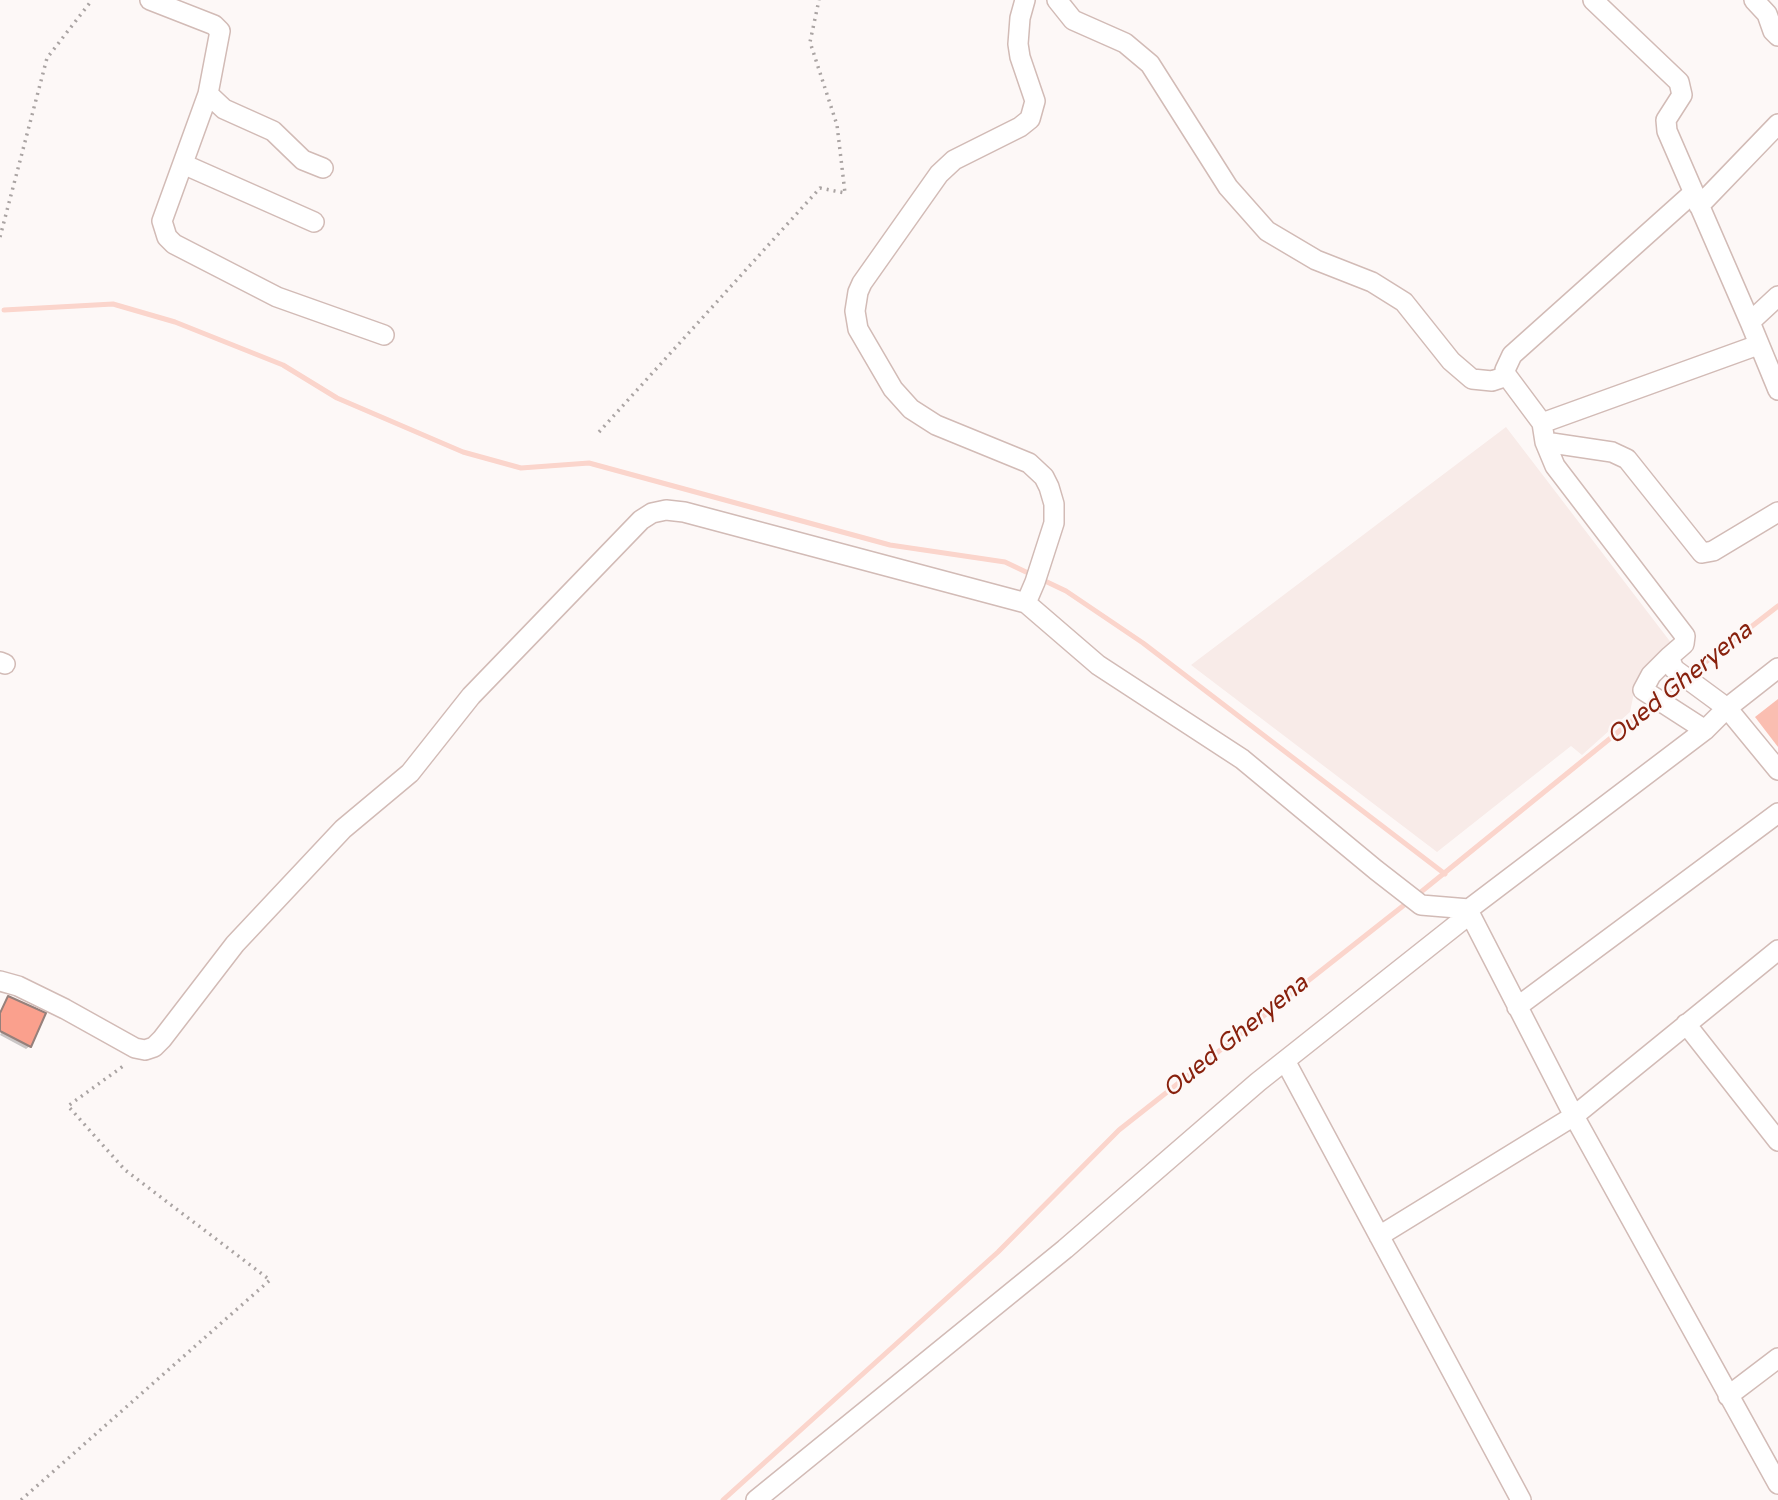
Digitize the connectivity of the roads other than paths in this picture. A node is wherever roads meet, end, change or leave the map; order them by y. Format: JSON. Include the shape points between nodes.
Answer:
{"nodes":[{"id":1,"x":150,"y":0,"type":"edge"},
{"id":2,"x":1025,"y":0,"type":"edge"},
{"id":3,"x":1057,"y":0,"type":"edge"},
{"id":4,"x":1592,"y":0,"type":"edge"},
{"id":5,"x":1766,"y":5,"type":"edge"},
{"id":6,"x":1778,"y":36,"type":"edge"},
{"id":7,"x":208,"y":94,"type":"junction"},
{"id":8,"x":1778,"y":124,"type":"edge"},
{"id":9,"x":183,"y":163,"type":"junction"},
{"id":10,"x":323,"y":168,"type":"dead end"},
{"id":11,"x":1696,"y":200,"type":"junction"},
{"id":12,"x":314,"y":222,"type":"dead end"},
{"id":13,"x":1778,"y":296,"type":"edge"},
{"id":14,"x":1750,"y":322,"type":"junction"},
{"id":15,"x":384,"y":335,"type":"dead end"},
{"id":16,"x":1758,"y":345,"type":"junction"},
{"id":17,"x":1507,"y":376,"type":"junction"},
{"id":18,"x":1778,"y":390,"type":"edge"},
{"id":19,"x":1544,"y":432,"type":"junction"},
{"id":20,"x":1778,"y":512,"type":"edge"},
{"id":21,"x":1026,"y":603,"type":"junction"},
{"id":22,"x":1671,"y":663,"type":"junction"},
{"id":23,"x":1778,"y":668,"type":"edge"},
{"id":24,"x":1727,"y":708,"type":"junction"},
{"id":25,"x":1705,"y":730,"type":"junction"},
{"id":26,"x":1778,"y":769,"type":"edge"},
{"id":27,"x":1778,"y":813,"type":"edge"},
{"id":28,"x":1470,"y":912,"type":"junction"},
{"id":29,"x":1778,"y":950,"type":"edge"},
{"id":30,"x":0,"y":981,"type":"edge"},
{"id":31,"x":1517,"y":1007,"type":"junction"},
{"id":32,"x":1686,"y":1024,"type":"junction"},
{"id":33,"x":1289,"y":1068,"type":"dead end"},
{"id":34,"x":1574,"y":1115,"type":"junction"},
{"id":35,"x":1778,"y":1141,"type":"edge"},
{"id":36,"x":1379,"y":1236,"type":"junction"},
{"id":37,"x":1778,"y":1358,"type":"edge"},
{"id":38,"x":1728,"y":1396,"type":"junction"},
{"id":39,"x":1778,"y":1484,"type":"edge"},
{"id":40,"x":755,"y":1500,"type":"edge"},
{"id":41,"x":1521,"y":1500,"type":"edge"}],
"edges":[{"from":1,"to":7,"type":"street","via":[[214,25],[220,32]]},
{"from":2,"to":21,"type":"street","via":[[1018,44],[1035,100],[1030,119],[961,156],[939,174],[862,283],[855,311],[858,329],[893,388],[911,408],[936,425],[1019,457],[1044,477],[1055,514]]},
{"from":3,"to":17,"type":"street","via":[[1073,20],[1125,43],[1150,64],[1228,187],[1267,231],[1298,251],[1355,274],[1405,302],[1451,361],[1472,379],[1492,382]]},
{"from":4,"to":11,"type":"street","via":[[1679,82],[1682,95],[1666,120],[1667,131]]},
{"from":5,"to":6,"type":"street"},
{"from":7,"to":9,"type":"street"},
{"from":7,"to":10,"type":"street","via":[[241,119],[273,131],[303,160]]},
{"from":8,"to":11,"type":"street"},
{"from":9,"to":12,"type":"street"},
{"from":9,"to":15,"type":"street","via":[[162,221],[174,244],[276,297]]},
{"from":11,"to":14,"type":"street"},
{"from":11,"to":17,"type":"street","via":[[1512,355]]},
{"from":13,"to":14,"type":"street"},
{"from":14,"to":16,"type":"street"},
{"from":16,"to":18,"type":"street"},
{"from":16,"to":19,"type":"street"},
{"from":17,"to":19,"type":"street"},
{"from":19,"to":20,"type":"street","via":[[1627,459],[1702,553]]},
{"from":19,"to":22,"type":"street","via":[[1555,466],[1685,636]]},
{"from":21,"to":28,"type":"street","via":[[1098,666],[1242,759],[1421,905]]},
{"from":21,"to":30,"type":"street","via":[[684,512],[652,513],[471,696],[410,773],[343,830],[235,944],[153,1047],[145,1050],[127,1044],[65,1009]]},
{"from":22,"to":24,"type":"street"},
{"from":22,"to":25,"type":"street","via":[[1651,675],[1643,690]]},
{"from":23,"to":24,"type":"street"},
{"from":24,"to":25,"type":"street"},
{"from":24,"to":26,"type":"street"},
{"from":25,"to":28,"type":"street"},
{"from":27,"to":31,"type":"street"},
{"from":28,"to":31,"type":"street"},
{"from":28,"to":40,"type":"street"},
{"from":29,"to":32,"type":"street"},
{"from":31,"to":34,"type":"street"},
{"from":32,"to":34,"type":"street"},
{"from":32,"to":35,"type":"street"},
{"from":33,"to":36,"type":"street"},
{"from":34,"to":36,"type":"street"},
{"from":34,"to":38,"type":"street"},
{"from":36,"to":41,"type":"street"},
{"from":37,"to":38,"type":"street"},
{"from":38,"to":39,"type":"street"}]}
